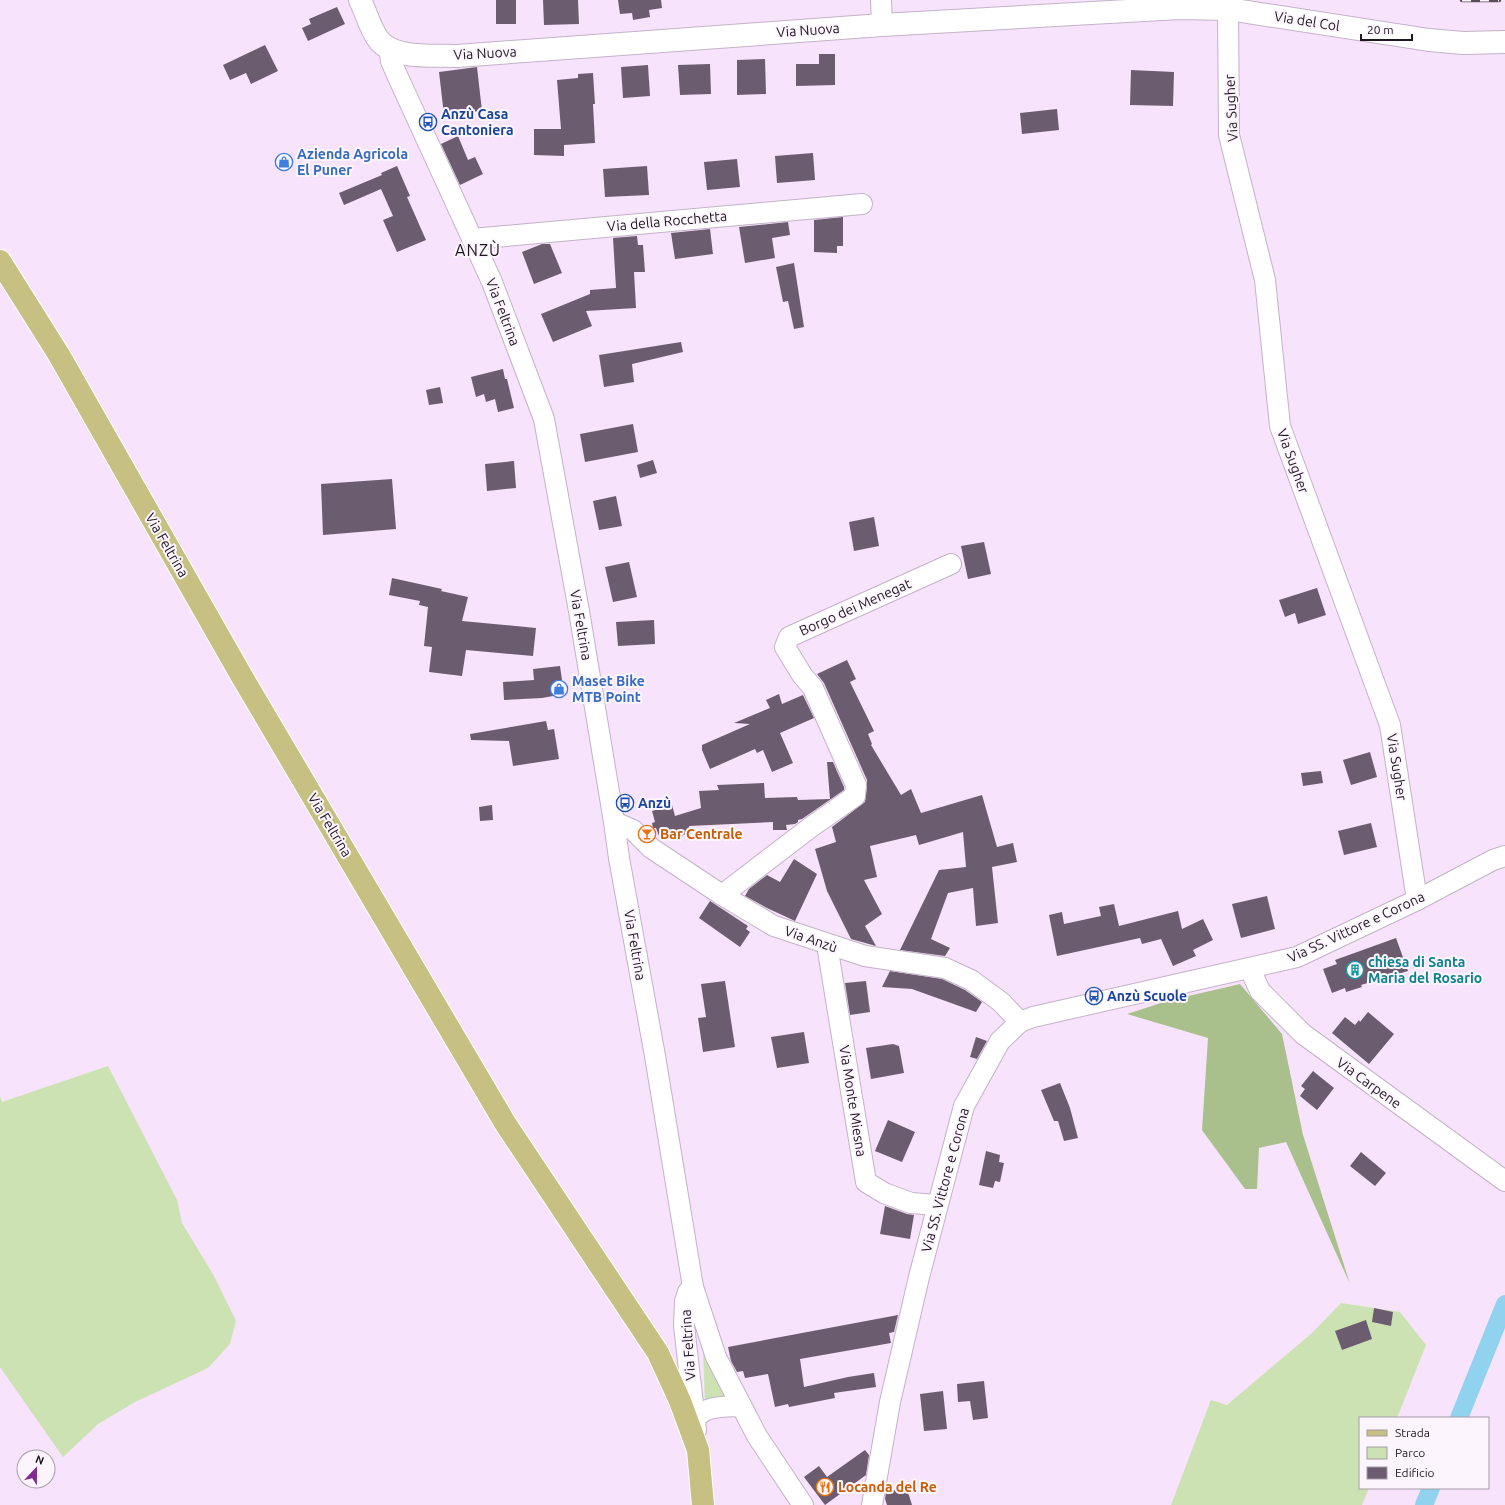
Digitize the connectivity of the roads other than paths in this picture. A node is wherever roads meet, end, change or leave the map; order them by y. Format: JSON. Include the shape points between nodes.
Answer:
{"nodes":[{"id":1,"x":360,"y":0,"type":"edge"},
{"id":2,"x":881,"y":0,"type":"edge"},
{"id":3,"x":1180,"y":4,"type":"edge"},
{"id":4,"x":1228,"y":9,"type":"junction"},
{"id":5,"x":882,"y":25,"type":"junction"},
{"id":6,"x":1505,"y":42,"type":"edge"},
{"id":7,"x":389,"y":49,"type":"junction"},
{"id":8,"x":862,"y":204,"type":"dead end"},
{"id":9,"x":472,"y":239,"type":"junction"},
{"id":10,"x":0,"y":261,"type":"edge"},
{"id":11,"x":951,"y":564,"type":"dead end"},
{"id":12,"x":614,"y":822,"type":"junction"},
{"id":13,"x":1505,"y":856,"type":"edge"},
{"id":14,"x":722,"y":895,"type":"junction"},
{"id":15,"x":1416,"y":900,"type":"junction"},
{"id":16,"x":827,"y":944,"type":"junction"},
{"id":17,"x":1250,"y":969,"type":"junction"},
{"id":18,"x":1020,"y":1022,"type":"junction"},
{"id":19,"x":1505,"y":1181,"type":"edge"},
{"id":20,"x":937,"y":1205,"type":"junction"},
{"id":21,"x":693,"y":1287,"type":"junction"},
{"id":22,"x":741,"y":1406,"type":"junction"},
{"id":23,"x":695,"y":1420,"type":"junction"},
{"id":24,"x":698,"y":1450,"type":"junction"},
{"id":25,"x":703,"y":1505,"type":"edge"},
{"id":26,"x":803,"y":1505,"type":"edge"},
{"id":27,"x":872,"y":1505,"type":"edge"}],
"edges":[{"from":1,"to":7,"type":"street","name":"Via Feltrina","via":[[378,39]]},
{"from":2,"to":5,"type":"street"},
{"from":3,"to":4,"type":"street","name":"Via Nuova"},
{"from":3,"to":5,"type":"street","name":"Via Nuova"},
{"from":4,"to":6,"type":"street","name":"Via del Col","via":[[1429,40],[1463,43]]},
{"from":4,"to":15,"type":"street","name":"Via Sugher","via":[[1229,135],[1265,280],[1280,426],[1390,725]]},
{"from":5,"to":7,"type":"street","name":"Via Nuova","via":[[457,56],[401,53]]},
{"from":7,"to":9,"type":"street","name":"Via Feltrina","via":[[397,75]]},
{"from":8,"to":9,"type":"street","name":"Via della Rocchetta"},
{"from":9,"to":12,"type":"street","name":"Via Feltrina","via":[[492,282],[544,419]]},
{"from":10,"to":24,"type":"main road","name":"Via Feltrina","via":[[59,355],[241,675],[505,1123],[658,1353],[680,1401]]},
{"from":11,"to":14,"type":"street","name":"Borgo dei Menegat","via":[[789,637],[785,647],[813,688],[856,785],[855,796]]},
{"from":12,"to":14,"type":"street","name":"Via Anzù","via":[[633,830],[652,848]]},
{"from":12,"to":21,"type":"street","name":"Via Feltrina"},
{"from":13,"to":15,"type":"street","name":"Via SS. Vittore e Corona"},
{"from":14,"to":16,"type":"street","name":"Via Anzù","via":[[774,926]]},
{"from":15,"to":17,"type":"street","name":"Via SS. Vittore e Corona","via":[[1297,957]]},
{"from":16,"to":18,"type":"street","name":"Via Anzù","via":[[865,956],[944,968],[971,980],[1001,1002]]},
{"from":16,"to":20,"type":"street","name":"Via Monte Miesna","via":[[866,1182],[884,1193],[911,1203]]},
{"from":17,"to":18,"type":"street","name":"Via SS. Vittore e Corona"},
{"from":17,"to":19,"type":"street","name":"Via Carpene","via":[[1260,991],[1302,1034]]},
{"from":18,"to":20,"type":"street","name":"Via SS. Vittore e Corona","via":[[1000,1041],[964,1106]]},
{"from":20,"to":27,"type":"street","name":"Via SS. Vittore e Corona","via":[[890,1402]]},
{"from":21,"to":22,"type":"street","via":[[716,1357]]},
{"from":21,"to":23,"type":"street","name":"Via Feltrina","via":[[685,1301],[684,1326]]},
{"from":22,"to":23,"type":"street","via":[[706,1410],[698,1413]]},
{"from":22,"to":26,"type":"street","via":[[757,1436]]},
{"from":23,"to":24,"type":"street","name":"Via Feltrina"},
{"from":24,"to":25,"type":"main road","name":"Via Feltrina"}]}
